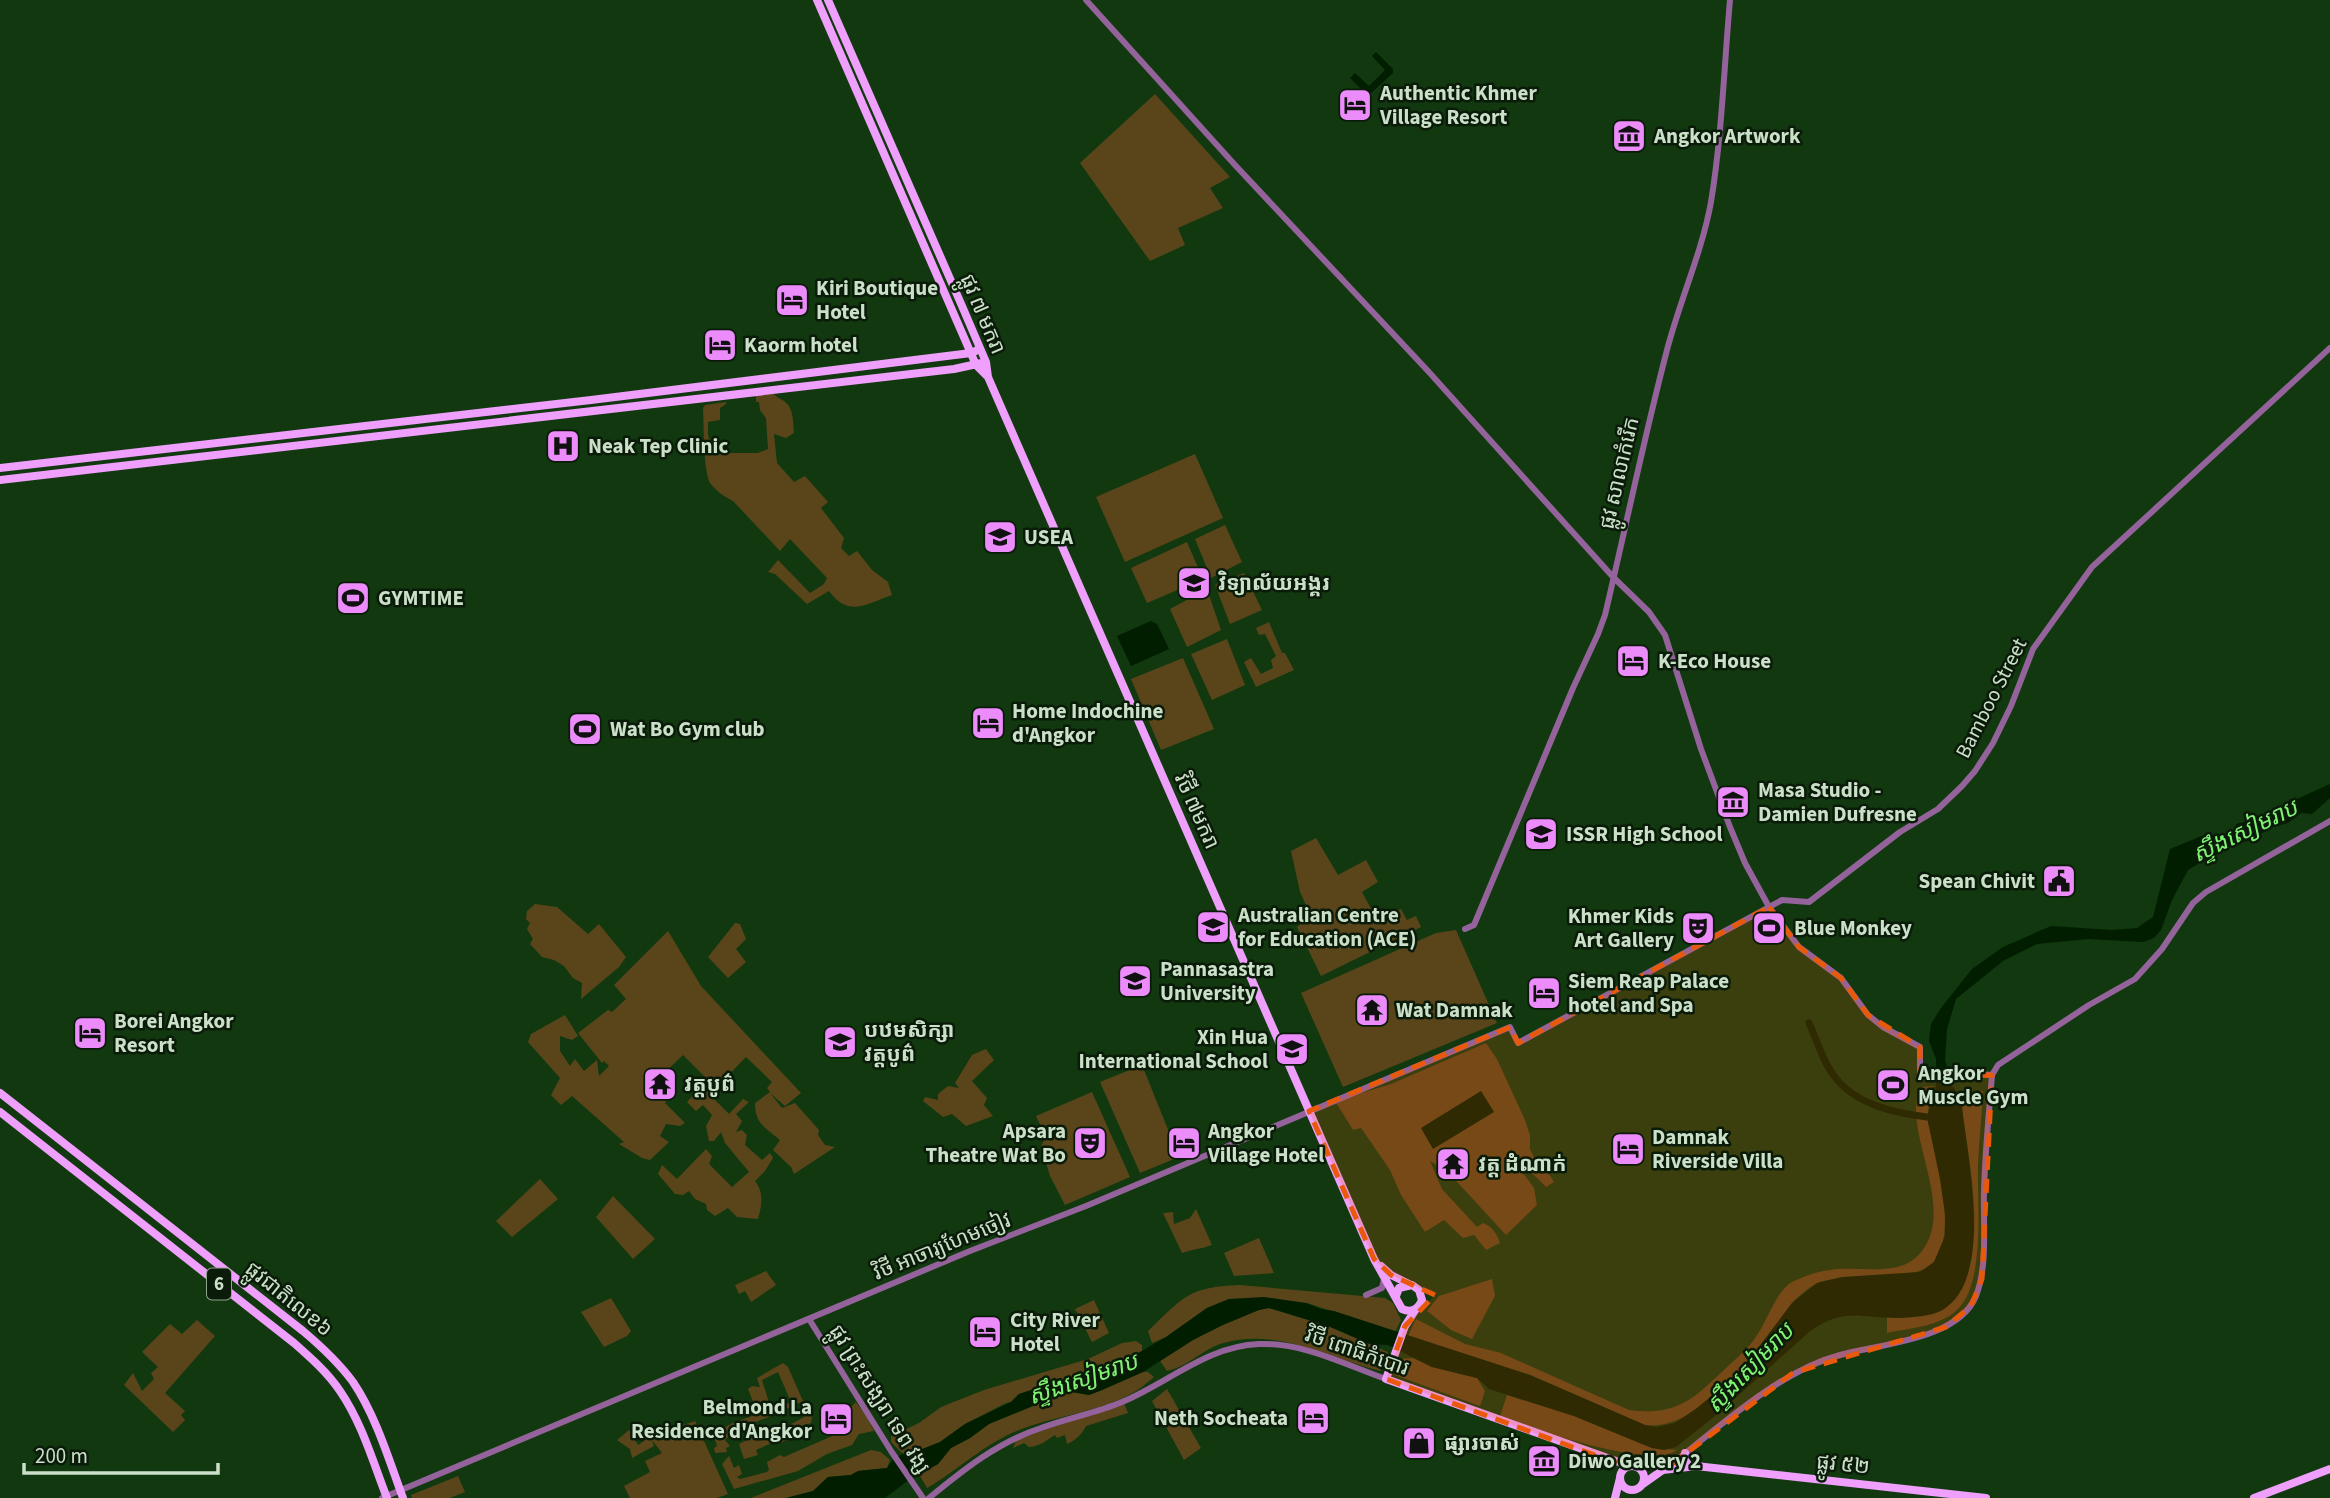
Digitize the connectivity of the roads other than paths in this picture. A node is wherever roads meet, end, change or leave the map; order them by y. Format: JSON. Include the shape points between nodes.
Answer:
{"nodes":[{"id":1,"x":817,"y":0,"type":"edge"},
{"id":2,"x":828,"y":0,"type":"edge"},
{"id":3,"x":1086,"y":0,"type":"edge"},
{"id":4,"x":1730,"y":0,"type":"edge"},
{"id":5,"x":2330,"y":348,"type":"edge"},
{"id":6,"x":981,"y":349,"type":"junction"},
{"id":7,"x":971,"y":353,"type":"junction"},
{"id":8,"x":986,"y":362,"type":"junction"},
{"id":9,"x":976,"y":365,"type":"junction"},
{"id":10,"x":988,"y":377,"type":"junction"},
{"id":11,"x":0,"y":468,"type":"edge"},
{"id":12,"x":0,"y":480,"type":"edge"},
{"id":13,"x":1613,"y":577,"type":"junction"},
{"id":14,"x":2330,"y":821,"type":"edge"},
{"id":15,"x":1769,"y":907,"type":"junction"},
{"id":16,"x":1465,"y":929,"type":"dead end"},
{"id":17,"x":1510,"y":1027,"type":"joint"},
{"id":18,"x":1992,"y":1075,"type":"junction"},
{"id":19,"x":0,"y":1093,"type":"edge"},
{"id":20,"x":1309,"y":1111,"type":"junction"},
{"id":21,"x":0,"y":1112,"type":"edge"},
{"id":22,"x":1374,"y":1259,"type":"junction"},
{"id":23,"x":1384,"y":1279,"type":"junction"},
{"id":24,"x":1412,"y":1285,"type":"junction"},
{"id":25,"x":1367,"y":1295,"type":"dead end"},
{"id":26,"x":1395,"y":1296,"type":"junction"},
{"id":27,"x":1402,"y":1309,"type":"junction"},
{"id":28,"x":1416,"y":1309,"type":"junction"},
{"id":29,"x":809,"y":1319,"type":"junction"},
{"id":30,"x":1404,"y":1329,"type":"junction"},
{"id":31,"x":1386,"y":1379,"type":"junction"},
{"id":32,"x":1685,"y":1453,"type":"junction"},
{"id":33,"x":1614,"y":1462,"type":"junction"},
{"id":34,"x":1672,"y":1464,"type":"junction"},
{"id":35,"x":1692,"y":1465,"type":"junction"},
{"id":36,"x":1633,"y":1466,"type":"junction"},
{"id":37,"x":2330,"y":1469,"type":"edge"},
{"id":38,"x":1663,"y":1470,"type":"junction"},
{"id":39,"x":1620,"y":1477,"type":"junction"},
{"id":40,"x":1639,"y":1487,"type":"junction"},
{"id":41,"x":402,"y":1494,"type":"edge"},
{"id":42,"x":385,"y":1497,"type":"edge"},
{"id":43,"x":923,"y":1498,"type":"edge"},
{"id":44,"x":929,"y":1498,"type":"edge"},
{"id":45,"x":1615,"y":1498,"type":"edge"},
{"id":46,"x":1624,"y":1498,"type":"edge"},
{"id":47,"x":1986,"y":1498,"type":"edge"},
{"id":48,"x":2254,"y":1498,"type":"edge"}],
"edges":[{"from":1,"to":7,"type":"main road","name":"ផ្លូវ ៧ មករា"},
{"from":2,"to":6,"type":"main road","name":"ផ្លូវ ៧ មករា"},
{"from":3,"to":13,"type":"street"},
{"from":4,"to":13,"type":"street","name":"ផ្លូវ សាលាកំរើក","via":[[1711,200],[1668,346]]},
{"from":5,"to":15,"type":"street","name":"Bamboo Street","via":[[2092,568],[2033,649],[1993,743],[1962,786],[1938,809],[1811,900],[1785,900]]},
{"from":6,"to":7,"type":"main road"},
{"from":6,"to":8,"type":"main road","name":"ផ្លូវ ៧ មករា"},
{"from":7,"to":9,"type":"main road","name":"ផ្លូវ ៧ មករា"},
{"from":7,"to":11,"type":"main road"},
{"from":8,"to":9,"type":"main road"},
{"from":8,"to":10,"type":"main road","name":"ផ្លូវ ៧ មករា"},
{"from":9,"to":10,"type":"main road","name":"ផ្លូវ ៧ មករា"},
{"from":9,"to":12,"type":"main road"},
{"from":10,"to":20,"type":"main road","name":"វិថី ៧មករា"},
{"from":13,"to":15,"type":"street","via":[[1665,635],[1730,827]]},
{"from":13,"to":16,"type":"street","name":"ផ្លូវ សាលាកំរើក","via":[[1598,634],[1474,925]]},
{"from":14,"to":18,"type":"street","via":[[2206,892],[2135,979],[2005,1060]]},
{"from":15,"to":17,"type":"street","name":"Bamboo Street","via":[[1518,1042]]},
{"from":15,"to":18,"type":"street","via":[[1799,947],[1841,978],[1868,1015],[1920,1047],[1920,1075]]},
{"from":17,"to":20,"type":"street","name":"វិថី អាចារ្យហែមចៀវ"},
{"from":18,"to":32,"type":"street","via":[[1982,1279],[1971,1306],[1946,1327],[1839,1355],[1793,1373]]},
{"from":19,"to":41,"type":"main road","name":"ផ្លូវជាតិលេខ៦","number":"6","via":[[331,1356],[366,1404]]},
{"from":20,"to":22,"type":"main road","name":"វិថី ៧មករា"},
{"from":20,"to":29,"type":"street","name":"វិថី អាចារ្យហែមចៀវ"},
{"from":21,"to":42,"type":"main road","name":"ផ្លូវជាតិលេខ៦","number":"6","via":[[321,1368],[351,1409]]},
{"from":22,"to":23,"type":"main road","name":"វិថី ៧មករា"},
{"from":22,"to":24,"type":"main road","name":"វិថី ៧មករា","via":[[1391,1275]]},
{"from":23,"to":25,"type":"street","via":[[1381,1288]]},
{"from":23,"to":26,"type":"main road","name":"វិថី ៧មករា"},
{"from":24,"to":26,"type":"main road","via":[[1399,1288]]},
{"from":24,"to":28,"type":"main road","via":[[1422,1297]]},
{"from":26,"to":27,"type":"main road"},
{"from":27,"to":28,"type":"main road"},
{"from":27,"to":30,"type":"main road"},
{"from":28,"to":30,"type":"main road"},
{"from":29,"to":41,"type":"street","name":"វិថី អាចារ្យហែមចៀវ"},
{"from":29,"to":43,"type":"street","name":"ផ្លូវ ព្រះសង្ឃរា ទេព វង្ស"},
{"from":30,"to":31,"type":"main road"},
{"from":31,"to":33,"type":"main road","name":"វិថី ពោធិកំបោរ"},
{"from":31,"to":44,"type":"street","name":"វិថី ពោធិកំបោរ","via":[[1284,1345],[1257,1344],[1217,1353],[1124,1402],[1017,1438],[961,1471]]},
{"from":32,"to":34,"type":"street"},
{"from":32,"to":35,"type":"main road","via":[[1684,1459]]},
{"from":33,"to":36,"type":"main road","name":"វិថី ពោធិកំបោរ"},
{"from":33,"to":39,"type":"main road"},
{"from":34,"to":35,"type":"main road","name":"ផ្លូវ ៥២"},
{"from":34,"to":36,"type":"main road","name":"វិថី ពោធិកំបោរ"},
{"from":34,"to":38,"type":"main road"},
{"from":35,"to":38,"type":"main road","name":"ផ្លូវ ៥២"},
{"from":35,"to":47,"type":"main road","name":"ផ្លូវ ៥២"},
{"from":36,"to":39,"type":"main road","via":[[1624,1469]]},
{"from":36,"to":40,"type":"main road","via":[[1644,1475]]},
{"from":37,"to":48,"type":"main road"},
{"from":38,"to":40,"type":"main road"},
{"from":39,"to":40,"type":"main road","via":[[1627,1488]]},
{"from":39,"to":45,"type":"main road"},
{"from":40,"to":46,"type":"main road"},
{"from":41,"to":42,"type":"street","name":"វិថី អាចារ្យហែមចៀវ"}]}
